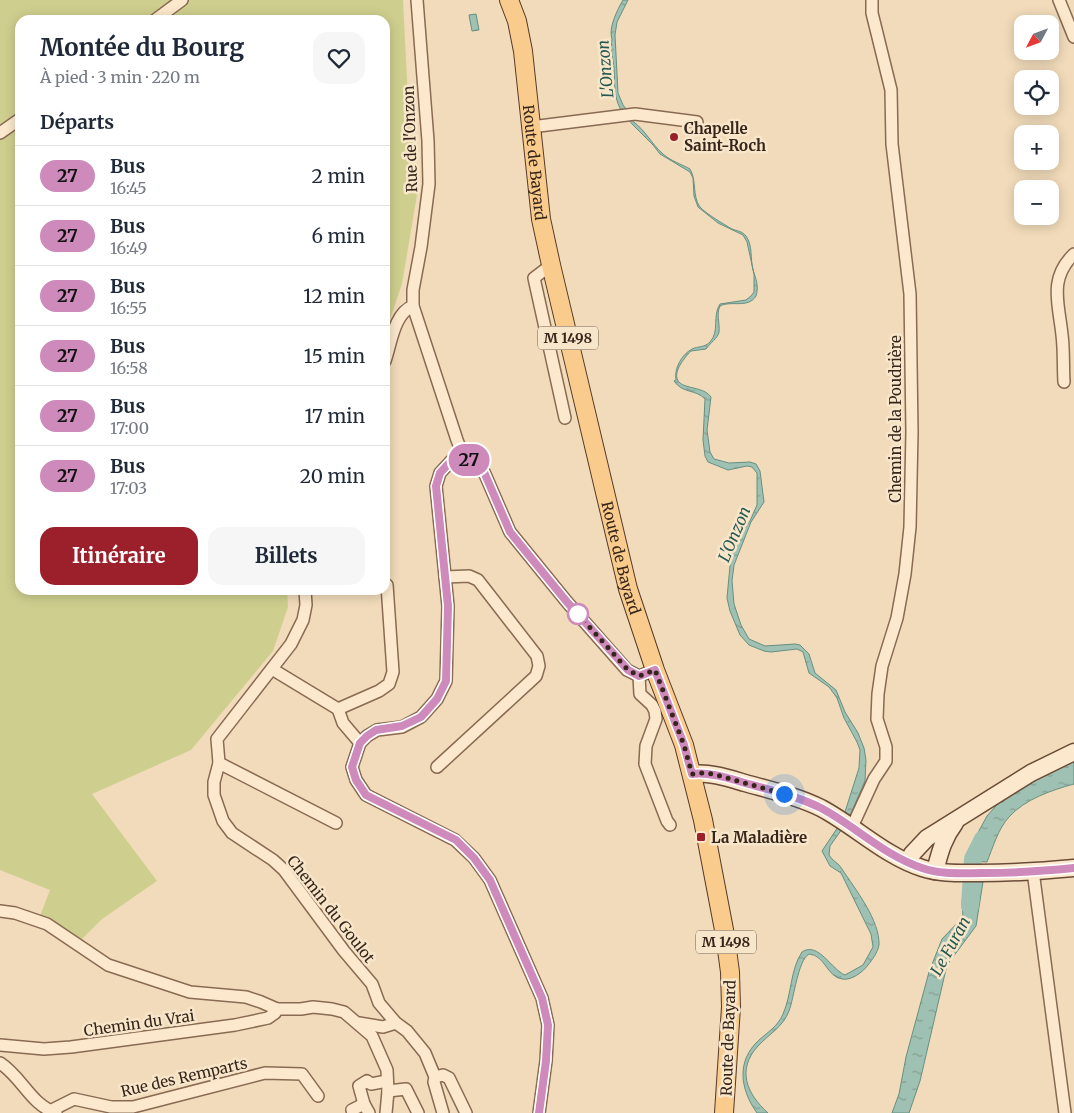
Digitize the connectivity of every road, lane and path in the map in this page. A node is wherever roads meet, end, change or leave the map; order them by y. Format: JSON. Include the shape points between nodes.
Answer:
{"nodes":[{"id":1,"x":182,"y":0,"type":"edge"},
{"id":2,"x":417,"y":0,"type":"edge"},
{"id":3,"x":509,"y":0,"type":"edge"},
{"id":4,"x":872,"y":0,"type":"edge"},
{"id":5,"x":1059,"y":0,"type":"edge"},
{"id":6,"x":162,"y":15,"type":"edge"},
{"id":7,"x":1074,"y":37,"type":"edge"},
{"id":8,"x":697,"y":122,"type":"dead end"},
{"id":9,"x":15,"y":123,"type":"edge"},
{"id":10,"x":531,"y":128,"type":"junction"},
{"id":11,"x":0,"y":134,"type":"edge"},
{"id":12,"x":1074,"y":254,"type":"edge"},
{"id":13,"x":551,"y":265,"type":"junction"},
{"id":14,"x":413,"y":306,"type":"junction"},
{"id":15,"x":390,"y":346,"type":"edge"},
{"id":16,"x":1064,"y":382,"type":"dead end"},
{"id":17,"x":564,"y":418,"type":"dead end"},
{"id":18,"x":464,"y":458,"type":"junction"},
{"id":19,"x":445,"y":577,"type":"junction"},
{"id":20,"x":305,"y":595,"type":"edge"},
{"id":21,"x":388,"y":595,"type":"edge"},
{"id":22,"x":272,"y":669,"type":"junction"},
{"id":23,"x":647,"y":673,"type":"junction"},
{"id":24,"x":338,"y":709,"type":"junction"},
{"id":25,"x":360,"y":743,"type":"junction"},
{"id":26,"x":1074,"y":752,"type":"edge"},
{"id":27,"x":219,"y":763,"type":"junction"},
{"id":28,"x":438,"y":767,"type":"dead end"},
{"id":29,"x":692,"y":774,"type":"junction"},
{"id":30,"x":958,"y":819,"type":"junction"},
{"id":31,"x":336,"y":823,"type":"dead end"},
{"id":32,"x":670,"y":825,"type":"dead end"},
{"id":33,"x":852,"y":827,"type":"junction"},
{"id":34,"x":908,"y":862,"type":"junction"},
{"id":35,"x":1074,"y":868,"type":"edge"},
{"id":36,"x":935,"y":871,"type":"junction"},
{"id":37,"x":1034,"y":871,"type":"junction"},
{"id":38,"x":1074,"y":874,"type":"edge"},
{"id":39,"x":0,"y":911,"type":"edge"},
{"id":40,"x":277,"y":1009,"type":"junction"},
{"id":41,"x":359,"y":1023,"type":"junction"},
{"id":42,"x":396,"y":1023,"type":"junction"},
{"id":43,"x":0,"y":1045,"type":"edge"},
{"id":44,"x":0,"y":1063,"type":"edge"},
{"id":45,"x":435,"y":1077,"type":"junction"},
{"id":46,"x":388,"y":1086,"type":"junction"},
{"id":47,"x":318,"y":1096,"type":"dead end"},
{"id":48,"x":367,"y":1108,"type":"edge"},
{"id":49,"x":54,"y":1112,"type":"edge"},
{"id":50,"x":352,"y":1112,"type":"edge"},
{"id":51,"x":386,"y":1113,"type":"edge"},
{"id":52,"x":418,"y":1113,"type":"edge"},
{"id":53,"x":443,"y":1113,"type":"edge"},
{"id":54,"x":466,"y":1113,"type":"edge"},
{"id":55,"x":539,"y":1113,"type":"edge"},
{"id":56,"x":724,"y":1113,"type":"edge"},
{"id":57,"x":1066,"y":1113,"type":"edge"}],
"edges":[{"from":1,"to":6,"type":"street"},
{"from":2,"to":14,"type":"street","name":"Rue de l'Onzon","via":[[429,184]]},
{"from":3,"to":10,"type":"main road","name":"Route de Bayard","number":"M 1498","via":[[523,51]]},
{"from":4,"to":33,"type":"street","name":"Chemin de la Poudrière","via":[[872,13],[891,90],[892,144],[910,294],[910,527],[897,618],[882,666],[878,694],[877,719],[886,747],[886,761]]},
{"from":5,"to":7,"type":"street"},
{"from":8,"to":10,"type":"street","via":[[634,114]]},
{"from":9,"to":11,"type":"street"},
{"from":10,"to":13,"type":"main road","name":"Route de Bayard","number":"M 1498","via":[[541,219]]},
{"from":12,"to":16,"type":"street","via":[[1061,270],[1057,283]]},
{"from":13,"to":17,"type":"street","via":[[534,278]]},
{"from":13,"to":23,"type":"main road","name":"Route de Bayard","number":"M 1498"},
{"from":14,"to":15,"type":"street","via":[[399,318]]},
{"from":14,"to":18,"type":"street"},
{"from":18,"to":19,"type":"street","via":[[452,460],[440,473],[436,486]]},
{"from":18,"to":23,"type":"street","via":[[477,463],[484,472],[510,532],[567,602],[628,670]]},
{"from":19,"to":25,"type":"street","via":[[448,606],[446,681],[437,699],[421,717],[402,726],[376,730]]},
{"from":19,"to":28,"type":"street","via":[[469,576],[478,580],[538,656],[539,666],[536,676]]},
{"from":20,"to":22,"type":"street","name":"Chemin du Goulot","via":[[303,620],[291,644]]},
{"from":21,"to":24,"type":"street","via":[[393,672],[389,684]]},
{"from":22,"to":24,"type":"street"},
{"from":22,"to":27,"type":"street","name":"Chemin du Goulot","via":[[217,739]]},
{"from":23,"to":29,"type":"main road","name":"Route de Bayard","number":"M 1498","via":[[684,745]]},
{"from":23,"to":32,"type":"street","via":[[640,694],[652,705],[656,719],[646,746],[644,764]]},
{"from":24,"to":25,"type":"street","via":[[343,723]]},
{"from":25,"to":55,"type":"street","via":[[352,767],[366,795],[456,840],[490,880],[542,998],[548,1025]]},
{"from":26,"to":30,"type":"main road","via":[[1031,773]]},
{"from":27,"to":31,"type":"street"},
{"from":27,"to":42,"type":"street","name":"Chemin du Goulot","via":[[214,795],[223,821],[232,833],[284,870],[372,984],[379,1003]]},
{"from":29,"to":33,"type":"main road","via":[[713,774],[784,794],[819,807]]},
{"from":29,"to":56,"type":"main road","name":"Route de Bayard","number":"M 1498","via":[[730,972]]},
{"from":30,"to":34,"type":"main road","via":[[927,838]]},
{"from":30,"to":36,"type":"main road","via":[[946,836]]},
{"from":33,"to":34,"type":"main road"},
{"from":34,"to":36,"type":"main road"},
{"from":35,"to":37,"type":"main road"},
{"from":36,"to":37,"type":"main road"},
{"from":37,"to":38,"type":"main road"},
{"from":37,"to":57,"type":"street"},
{"from":39,"to":40,"type":"street","via":[[47,924],[108,965],[190,992],[246,997]]},
{"from":40,"to":41,"type":"street","via":[[312,1006],[332,1009],[344,1012]]},
{"from":40,"to":43,"type":"street","name":"Chemin du Vrai","via":[[268,1018],[235,1025],[100,1043],[44,1049]]},
{"from":41,"to":42,"type":"street","via":[[383,1027]]},
{"from":41,"to":46,"type":"street","via":[[372,1036],[386,1070]]},
{"from":42,"to":45,"type":"street","name":"Chemin du Goulot","via":[[407,1031],[424,1053]]},
{"from":44,"to":49,"type":"street","via":[[34,1100]]},
{"from":45,"to":53,"type":"street","name":"Chemin du Goulot"},
{"from":45,"to":54,"type":"street","via":[[443,1074],[448,1078]]},
{"from":46,"to":48,"type":"street","via":[[367,1081],[359,1086]]},
{"from":46,"to":51,"type":"street"},
{"from":46,"to":52,"type":"street","via":[[406,1089]]},
{"from":47,"to":49,"type":"street","name":"Rue des Remparts","via":[[302,1074],[265,1073],[132,1107],[111,1107],[74,1098]]},
{"from":48,"to":50,"type":"street"}]}
